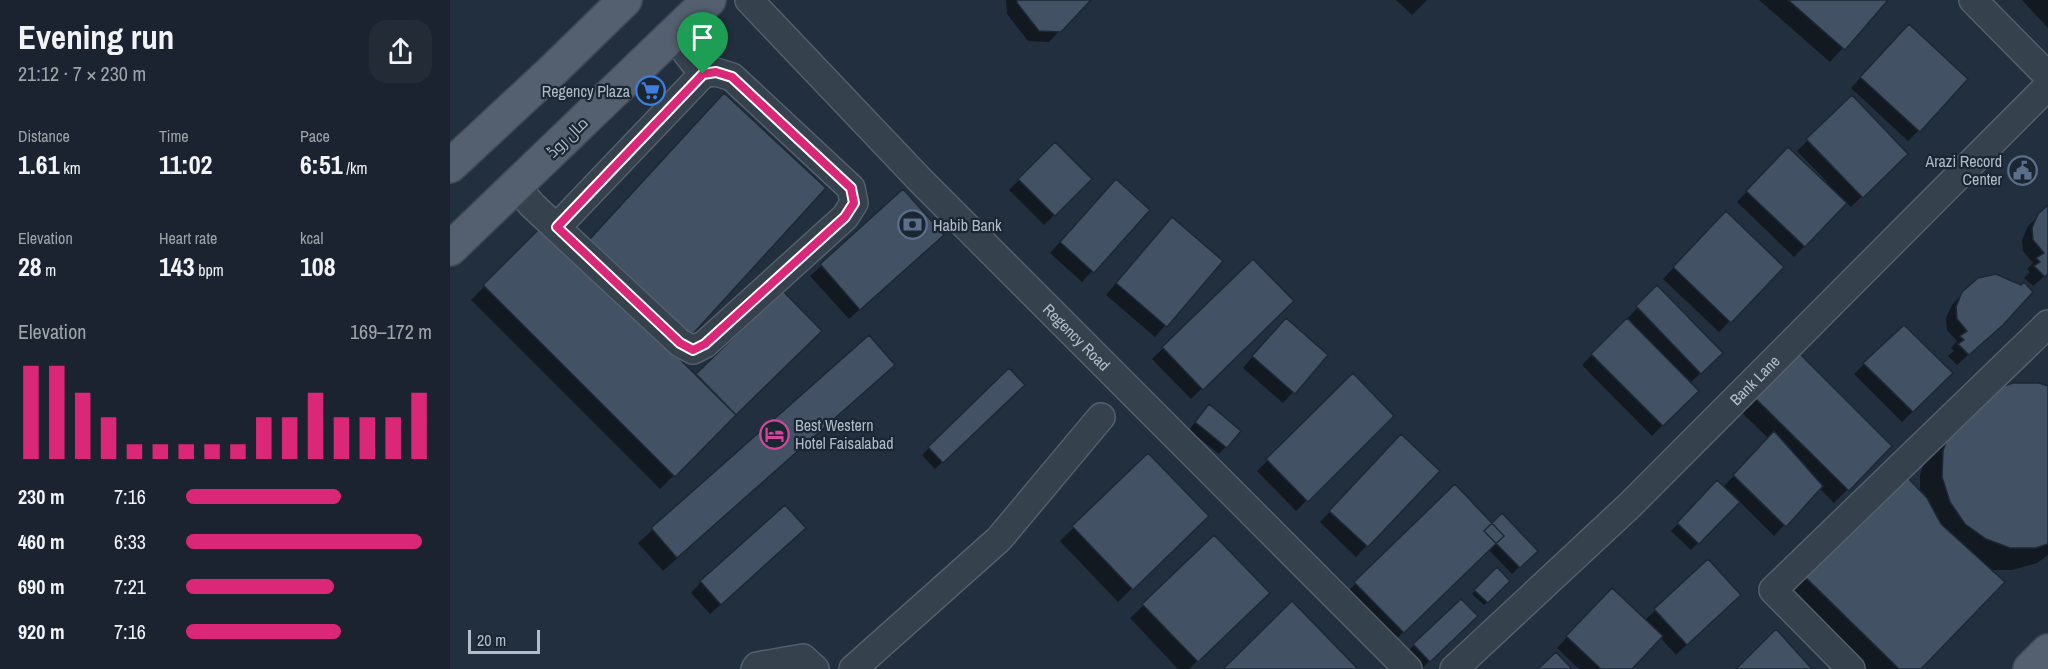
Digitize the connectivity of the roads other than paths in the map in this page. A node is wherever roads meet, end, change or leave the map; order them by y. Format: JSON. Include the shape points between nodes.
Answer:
{"nodes":[{"id":1,"x":625,"y":0,"type":"edge"},
{"id":2,"x":709,"y":0,"type":"edge"},
{"id":3,"x":749,"y":0,"type":"edge"},
{"id":4,"x":1973,"y":0,"type":"edge"},
{"id":5,"x":673,"y":35,"type":"junction"},
{"id":6,"x":703,"y":74,"type":"junction"},
{"id":7,"x":2048,"y":76,"type":"edge"},
{"id":8,"x":2048,"y":86,"type":"edge"},
{"id":9,"x":450,"y":166,"type":"edge"},
{"id":10,"x":516,"y":186,"type":"junction"},
{"id":11,"x":557,"y":227,"type":"junction"},
{"id":12,"x":450,"y":249,"type":"edge"},
{"id":13,"x":2048,"y":324,"type":"edge"},
{"id":14,"x":1101,"y":417,"type":"dead end"},
{"id":15,"x":2048,"y":651,"type":"edge"},
{"id":16,"x":755,"y":669,"type":"edge"},
{"id":17,"x":815,"y":669,"type":"edge"},
{"id":18,"x":853,"y":669,"type":"edge"},
{"id":19,"x":1408,"y":669,"type":"edge"},
{"id":20,"x":1454,"y":669,"type":"edge"},
{"id":21,"x":1851,"y":669,"type":"edge"},
{"id":22,"x":2030,"y":669,"type":"edge"}],
"edges":[{"from":1,"to":9,"type":"main road"},
{"from":2,"to":5,"type":"main road","name":"مال روڈ"},
{"from":3,"to":19,"type":"street","name":"Regency Road","via":[[921,181]]},
{"from":4,"to":7,"type":"street"},
{"from":5,"to":6,"type":"street"},
{"from":5,"to":10,"type":"main road","name":"مال روڈ"},
{"from":6,"to":11,"type":"street"},
{"from":6,"to":11,"type":"street","via":[[716,72],[732,77],[851,188],[854,203],[845,217],[705,344],[693,350],[680,343]]},
{"from":8,"to":20,"type":"street","name":"Bank Lane","via":[[1630,505]]},
{"from":10,"to":11,"type":"street"},
{"from":10,"to":12,"type":"main road","name":"مال روڈ"},
{"from":13,"to":21,"type":"street","via":[[1773,590]]},
{"from":14,"to":18,"type":"street","via":[[999,539]]},
{"from":15,"to":22,"type":"main road"},
{"from":16,"to":17,"type":"street","via":[[803,658]]}]}
